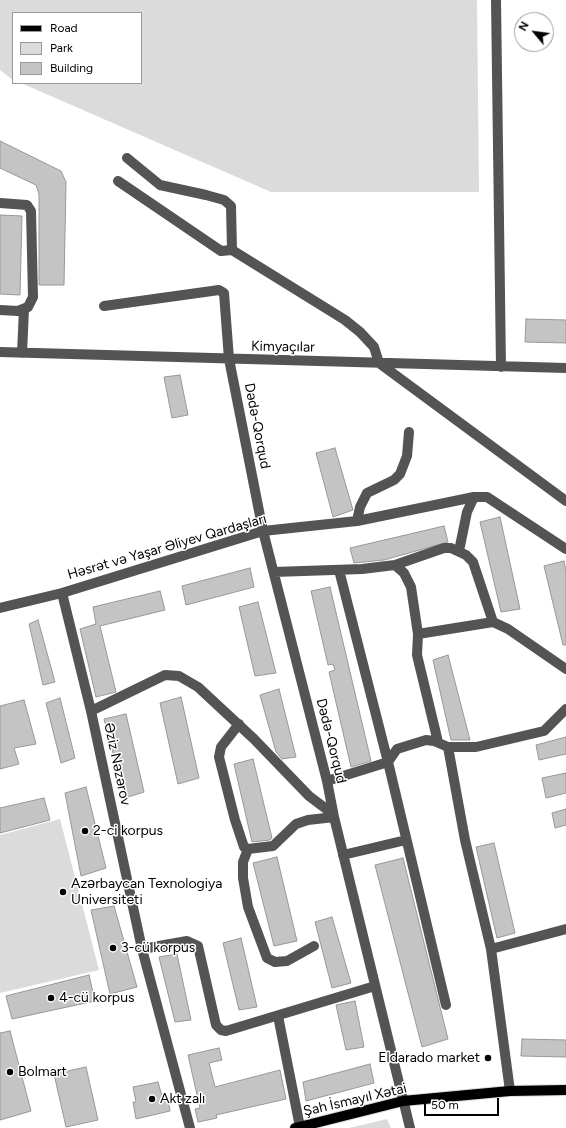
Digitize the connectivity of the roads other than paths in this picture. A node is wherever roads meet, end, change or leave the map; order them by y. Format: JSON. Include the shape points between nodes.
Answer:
{"nodes":[{"id":1,"x":496,"y":0,"type":"edge"},
{"id":2,"x":127,"y":158,"type":"dead end"},
{"id":3,"x":118,"y":181,"type":"dead end"},
{"id":4,"x":0,"y":202,"type":"edge"},
{"id":5,"x":232,"y":250,"type":"junction"},
{"id":6,"x":104,"y":306,"type":"dead end"},
{"id":7,"x":24,"y":309,"type":"junction"},
{"id":8,"x":0,"y":310,"type":"edge"},
{"id":9,"x":0,"y":352,"type":"edge"},
{"id":10,"x":22,"y":353,"type":"junction"},
{"id":11,"x":229,"y":360,"type":"junction"},
{"id":12,"x":379,"y":363,"type":"junction"},
{"id":13,"x":501,"y":367,"type":"junction"},
{"id":14,"x":566,"y":368,"type":"edge"},
{"id":15,"x":409,"y":432,"type":"dead end"},
{"id":16,"x":474,"y":497,"type":"junction"},
{"id":17,"x":566,"y":501,"type":"edge"},
{"id":18,"x":357,"y":521,"type":"junction"},
{"id":19,"x":263,"y":531,"type":"junction"},
{"id":20,"x":566,"y":549,"type":"edge"},
{"id":21,"x":459,"y":551,"type":"junction"},
{"id":22,"x":395,"y":565,"type":"junction"},
{"id":23,"x":339,"y":570,"type":"junction"},
{"id":24,"x":274,"y":572,"type":"junction"},
{"id":25,"x":62,"y":593,"type":"junction"},
{"id":26,"x":0,"y":608,"type":"edge"},
{"id":27,"x":493,"y":622,"type":"junction"},
{"id":28,"x":418,"y":634,"type":"junction"},
{"id":29,"x":566,"y":669,"type":"edge"},
{"id":30,"x":566,"y":709,"type":"edge"},
{"id":31,"x":91,"y":711,"type":"junction"},
{"id":32,"x":239,"y":724,"type":"junction"},
{"id":33,"x":438,"y":742,"type":"junction"},
{"id":34,"x":448,"y":747,"type":"junction"},
{"id":35,"x":388,"y":762,"type":"junction"},
{"id":36,"x":327,"y":781,"type":"junction"},
{"id":37,"x":333,"y":815,"type":"junction"},
{"id":38,"x":406,"y":840,"type":"junction"},
{"id":39,"x":248,"y":849,"type":"junction"},
{"id":40,"x":343,"y":855,"type":"junction"},
{"id":41,"x":566,"y":930,"type":"edge"},
{"id":42,"x":314,"y":946,"type":"dead end"},
{"id":43,"x":142,"y":949,"type":"junction"},
{"id":44,"x":491,"y":949,"type":"junction"},
{"id":45,"x":375,"y":986,"type":"junction"},
{"id":46,"x":446,"y":1005,"type":"dead end"},
{"id":47,"x":278,"y":1016,"type":"junction"},
{"id":48,"x":566,"y":1090,"type":"edge"},
{"id":49,"x":510,"y":1092,"type":"junction"},
{"id":50,"x":403,"y":1101,"type":"junction"},
{"id":51,"x":298,"y":1127,"type":"edge"},
{"id":52,"x":190,"y":1128,"type":"edge"},
{"id":53,"x":410,"y":1128,"type":"edge"}],
"edges":[{"from":1,"to":13,"type":"street"},
{"from":2,"to":5,"type":"street","via":[[160,185],[224,200],[231,206]]},
{"from":3,"to":5,"type":"street","via":[[221,251]]},
{"from":4,"to":7,"type":"street","via":[[28,205],[31,211],[33,297]]},
{"from":5,"to":12,"type":"street","via":[[345,320],[374,347]]},
{"from":6,"to":11,"type":"street","name":"Dədə-Qorqud","via":[[222,291]]},
{"from":7,"to":8,"type":"street"},
{"from":7,"to":10,"type":"street"},
{"from":9,"to":10,"type":"street","name":"Kimyaçılar"},
{"from":10,"to":11,"type":"street","name":"Kimyaçılar"},
{"from":11,"to":12,"type":"street","name":"Kimyaçılar"},
{"from":11,"to":19,"type":"street","name":"Dədə-Qorqud"},
{"from":12,"to":13,"type":"street","name":"Kimyaçılar"},
{"from":12,"to":17,"type":"street"},
{"from":13,"to":14,"type":"street","name":"Kimyaçılar"},
{"from":15,"to":18,"type":"street","via":[[407,456],[400,474],[394,480],[367,493]]},
{"from":16,"to":18,"type":"street","name":"Həsrət və Yaşar Əliyev Qardaşları"},
{"from":16,"to":20,"type":"street","name":"Həsrət və Yaşar Əliyev Qardaşları","via":[[487,497]]},
{"from":16,"to":21,"type":"street","via":[[467,512]]},
{"from":18,"to":19,"type":"street","name":"Həsrət və Yaşar Əliyev Qardaşları"},
{"from":19,"to":24,"type":"street","name":"Dədə-Qorqud"},
{"from":19,"to":25,"type":"street","name":"Həsrət və Yaşar Əliyev Qardaşları"},
{"from":21,"to":22,"type":"street","via":[[444,548]]},
{"from":21,"to":27,"type":"street","via":[[474,562]]},
{"from":22,"to":23,"type":"street"},
{"from":22,"to":28,"type":"street","via":[[404,572],[411,586]]},
{"from":23,"to":24,"type":"street"},
{"from":23,"to":35,"type":"street"},
{"from":24,"to":36,"type":"street","name":"Dədə-Qorqud"},
{"from":25,"to":26,"type":"street","name":"Həsrət və Yaşar Əliyev Qardaşları"},
{"from":25,"to":31,"type":"street","name":"Əziz Nəzərov"},
{"from":27,"to":28,"type":"street"},
{"from":27,"to":29,"type":"street","via":[[508,629]]},
{"from":28,"to":33,"type":"street","via":[[417,655]]},
{"from":30,"to":34,"type":"street","via":[[544,731],[476,747]]},
{"from":31,"to":32,"type":"street","via":[[165,675],[179,676],[198,687]]},
{"from":31,"to":43,"type":"street","name":"Əziz Nəzərov"},
{"from":32,"to":37,"type":"street","via":[[309,796]]},
{"from":32,"to":39,"type":"street","via":[[221,747],[219,757],[240,838],[244,847]]},
{"from":33,"to":34,"type":"street"},
{"from":33,"to":35,"type":"street","via":[[426,740],[397,749]]},
{"from":34,"to":44,"type":"street","via":[[465,840]]},
{"from":35,"to":36,"type":"street"},
{"from":35,"to":38,"type":"street"},
{"from":36,"to":37,"type":"street","name":"Dədə-Qorqud"},
{"from":37,"to":39,"type":"street","via":[[296,824],[273,846]]},
{"from":37,"to":40,"type":"street","name":"Dədə-Qorqud"},
{"from":38,"to":40,"type":"street"},
{"from":38,"to":46,"type":"street"},
{"from":39,"to":42,"type":"street","via":[[243,862],[243,878],[247,900],[267,958],[275,962],[287,960]]},
{"from":40,"to":45,"type":"street","name":"Dədə-Qorqud"},
{"from":41,"to":44,"type":"street"},
{"from":43,"to":47,"type":"street","via":[[187,941],[198,946],[216,1025],[221,1030],[226,1031]]},
{"from":43,"to":52,"type":"street","name":"Əziz Nəzərov"},
{"from":44,"to":49,"type":"street"},
{"from":45,"to":47,"type":"street"},
{"from":45,"to":50,"type":"street","name":"Dədə-Qorqud"},
{"from":47,"to":51,"type":"street"},
{"from":48,"to":49,"type":"main road","name":"Şah İsmayıl Xətai"},
{"from":49,"to":50,"type":"main road","name":"Şah İsmayıl Xətai"},
{"from":50,"to":51,"type":"main road","name":"Şah İsmayıl Xətai"},
{"from":50,"to":53,"type":"street","name":"Dədə-Qorqud"}]}
